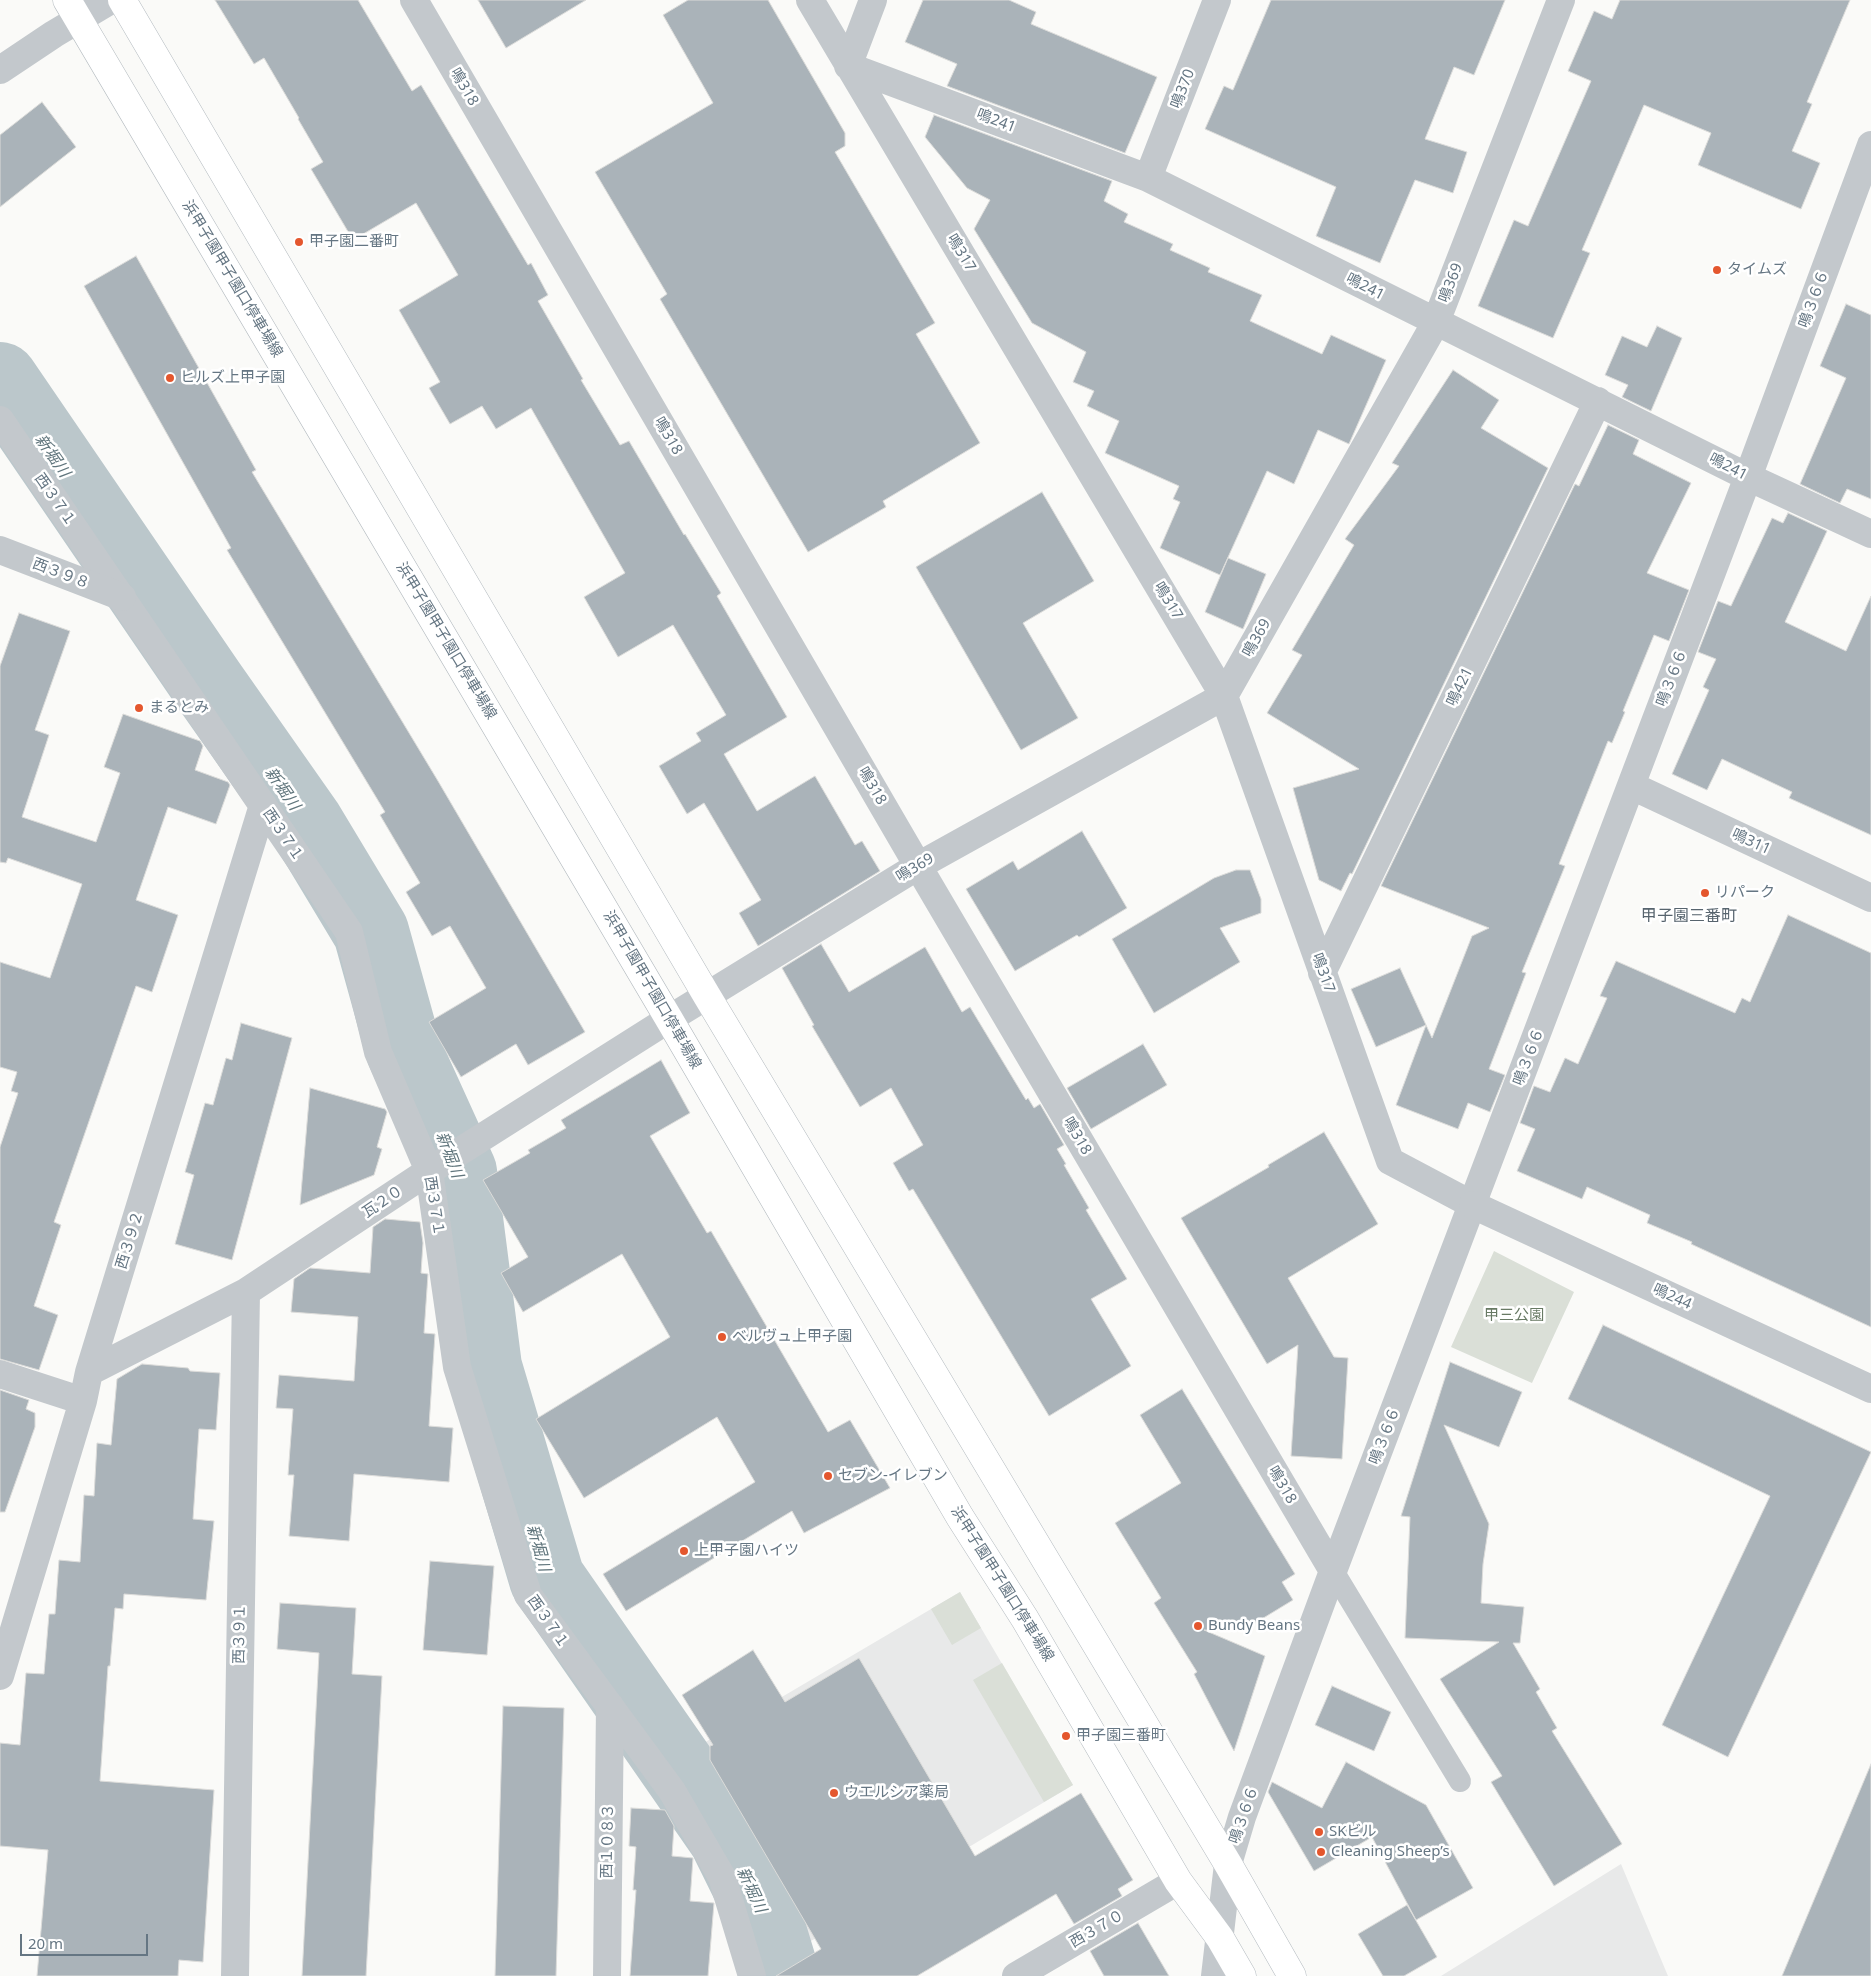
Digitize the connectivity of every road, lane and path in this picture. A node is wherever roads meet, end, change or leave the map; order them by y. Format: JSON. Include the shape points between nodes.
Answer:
{"nodes":[{"id":1,"x":111,"y":0,"type":"edge"},
{"id":2,"x":122,"y":0,"type":"edge"},
{"id":3,"x":414,"y":0,"type":"edge"},
{"id":4,"x":810,"y":0,"type":"edge"},
{"id":5,"x":873,"y":0,"type":"edge"},
{"id":6,"x":1217,"y":0,"type":"edge"},
{"id":7,"x":1561,"y":0,"type":"edge"},
{"id":8,"x":72,"y":10,"type":"edge"},
{"id":9,"x":848,"y":66,"type":"junction"},
{"id":10,"x":0,"y":70,"type":"edge"},
{"id":11,"x":1871,"y":145,"type":"edge"},
{"id":12,"x":1148,"y":178,"type":"junction"},
{"id":13,"x":1436,"y":322,"type":"junction"},
{"id":14,"x":1598,"y":401,"type":"junction"},
{"id":15,"x":0,"y":420,"type":"edge"},
{"id":16,"x":1748,"y":477,"type":"junction"},
{"id":17,"x":1871,"y":534,"type":"edge"},
{"id":18,"x":1,"y":553,"type":"edge"},
{"id":19,"x":122,"y":597,"type":"junction"},
{"id":20,"x":1224,"y":696,"type":"junction"},
{"id":21,"x":1632,"y":786,"type":"junction"},
{"id":22,"x":263,"y":805,"type":"junction"},
{"id":23,"x":918,"y":866,"type":"junction"},
{"id":24,"x":1871,"y":898,"type":"edge"},
{"id":25,"x":1322,"y":973,"type":"junction"},
{"id":26,"x":707,"y":996,"type":"junction"},
{"id":27,"x":669,"y":1019,"type":"junction"},
{"id":28,"x":435,"y":1167,"type":"junction"},
{"id":29,"x":1473,"y":1205,"type":"junction"},
{"id":30,"x":246,"y":1292,"type":"junction"},
{"id":31,"x":89,"y":1372,"type":"junction"},
{"id":32,"x":0,"y":1374,"type":"edge"},
{"id":33,"x":1871,"y":1389,"type":"edge"},
{"id":34,"x":83,"y":1401,"type":"junction"},
{"id":35,"x":1333,"y":1571,"type":"junction"},
{"id":36,"x":0,"y":1676,"type":"edge"},
{"id":37,"x":610,"y":1706,"type":"junction"},
{"id":38,"x":1460,"y":1782,"type":"dead end"},
{"id":39,"x":1228,"y":1864,"type":"junction"},
{"id":40,"x":1178,"y":1881,"type":"junction"},
{"id":41,"x":1220,"y":1938,"type":"junction"},
{"id":42,"x":235,"y":1976,"type":"edge"},
{"id":43,"x":607,"y":1976,"type":"edge"},
{"id":44,"x":752,"y":1976,"type":"edge"},
{"id":45,"x":1016,"y":1976,"type":"edge"},
{"id":46,"x":1215,"y":1976,"type":"edge"},
{"id":47,"x":1242,"y":1976,"type":"edge"},
{"id":48,"x":1292,"y":1976,"type":"edge"}],
"edges":[{"from":1,"to":8,"type":"street"},
{"from":2,"to":26,"type":"main road"},
{"from":3,"to":23,"type":"street","name":"鳴318"},
{"from":4,"to":9,"type":"street","name":"鳴317"},
{"from":5,"to":9,"type":"street"},
{"from":6,"to":12,"type":"street","name":"鳴370"},
{"from":7,"to":13,"type":"street","name":"鳴369"},
{"from":8,"to":10,"type":"street"},
{"from":8,"to":27,"type":"main road","name":"浜甲子園甲子園口停車場線"},
{"from":9,"to":12,"type":"street","name":"鳴241"},
{"from":9,"to":20,"type":"street","name":"鳴317"},
{"from":11,"to":16,"type":"street","name":"鳴３６６"},
{"from":12,"to":13,"type":"street","name":"鳴241"},
{"from":13,"to":14,"type":"street","name":"鳴241"},
{"from":13,"to":20,"type":"street","name":"鳴369"},
{"from":14,"to":16,"type":"street","name":"鳴241"},
{"from":14,"to":25,"type":"street","name":"鳴421"},
{"from":15,"to":19,"type":"street","name":"西３７１"},
{"from":16,"to":17,"type":"street","name":"鳴241"},
{"from":16,"to":21,"type":"street","name":"鳴３６６"},
{"from":18,"to":19,"type":"street","name":"西３９８"},
{"from":19,"to":22,"type":"street","name":"西３７１"},
{"from":20,"to":23,"type":"street","name":"鳴369"},
{"from":20,"to":25,"type":"street","name":"鳴317"},
{"from":21,"to":24,"type":"street","name":"鳴311"},
{"from":21,"to":29,"type":"street","name":"鳴３６６"},
{"from":22,"to":28,"type":"street","name":"西３７１","via":[[349,932],[378,1052]]},
{"from":22,"to":31,"type":"street","name":"西３９２"},
{"from":23,"to":26,"type":"street","name":"鳴369"},
{"from":23,"to":35,"type":"street","name":"鳴318"},
{"from":25,"to":29,"type":"street","name":"鳴317","via":[[1390,1161]]},
{"from":26,"to":27,"type":"street","name":"鳴369"},
{"from":26,"to":39,"type":"main road"},
{"from":27,"to":28,"type":"street","name":"瓦２０"},
{"from":27,"to":40,"type":"main road","name":"浜甲子園甲子園口停車場線","via":[[960,1517],[1025,1619]]},
{"from":28,"to":30,"type":"street","name":"瓦２０"},
{"from":28,"to":37,"type":"street","name":"西３７１","via":[[457,1367],[528,1595]]},
{"from":29,"to":33,"type":"street","name":"鳴244"},
{"from":29,"to":35,"type":"street","name":"鳴３６６"},
{"from":30,"to":31,"type":"street","name":"瓦２０"},
{"from":30,"to":42,"type":"street","name":"西３９１"},
{"from":31,"to":34,"type":"street","name":"西３９２"},
{"from":32,"to":34,"type":"street"},
{"from":34,"to":36,"type":"street","name":"西３９２"},
{"from":35,"to":38,"type":"lane"},
{"from":35,"to":39,"type":"street","name":"鳴３６６","via":[[1242,1817]]},
{"from":37,"to":43,"type":"street","name":"西１０８３"},
{"from":37,"to":44,"type":"street","name":"西３７１","via":[[672,1791],[722,1877]]},
{"from":39,"to":41,"type":"street","name":"鳴３６６"},
{"from":39,"to":48,"type":"main road"},
{"from":40,"to":41,"type":"main road","name":"浜甲子園甲子園口停車場線"},
{"from":40,"to":45,"type":"street","name":"西３７０"},
{"from":41,"to":46,"type":"street","name":"鳴３６６"},
{"from":41,"to":47,"type":"main road","name":"浜甲子園甲子園口停車場線"}]}
